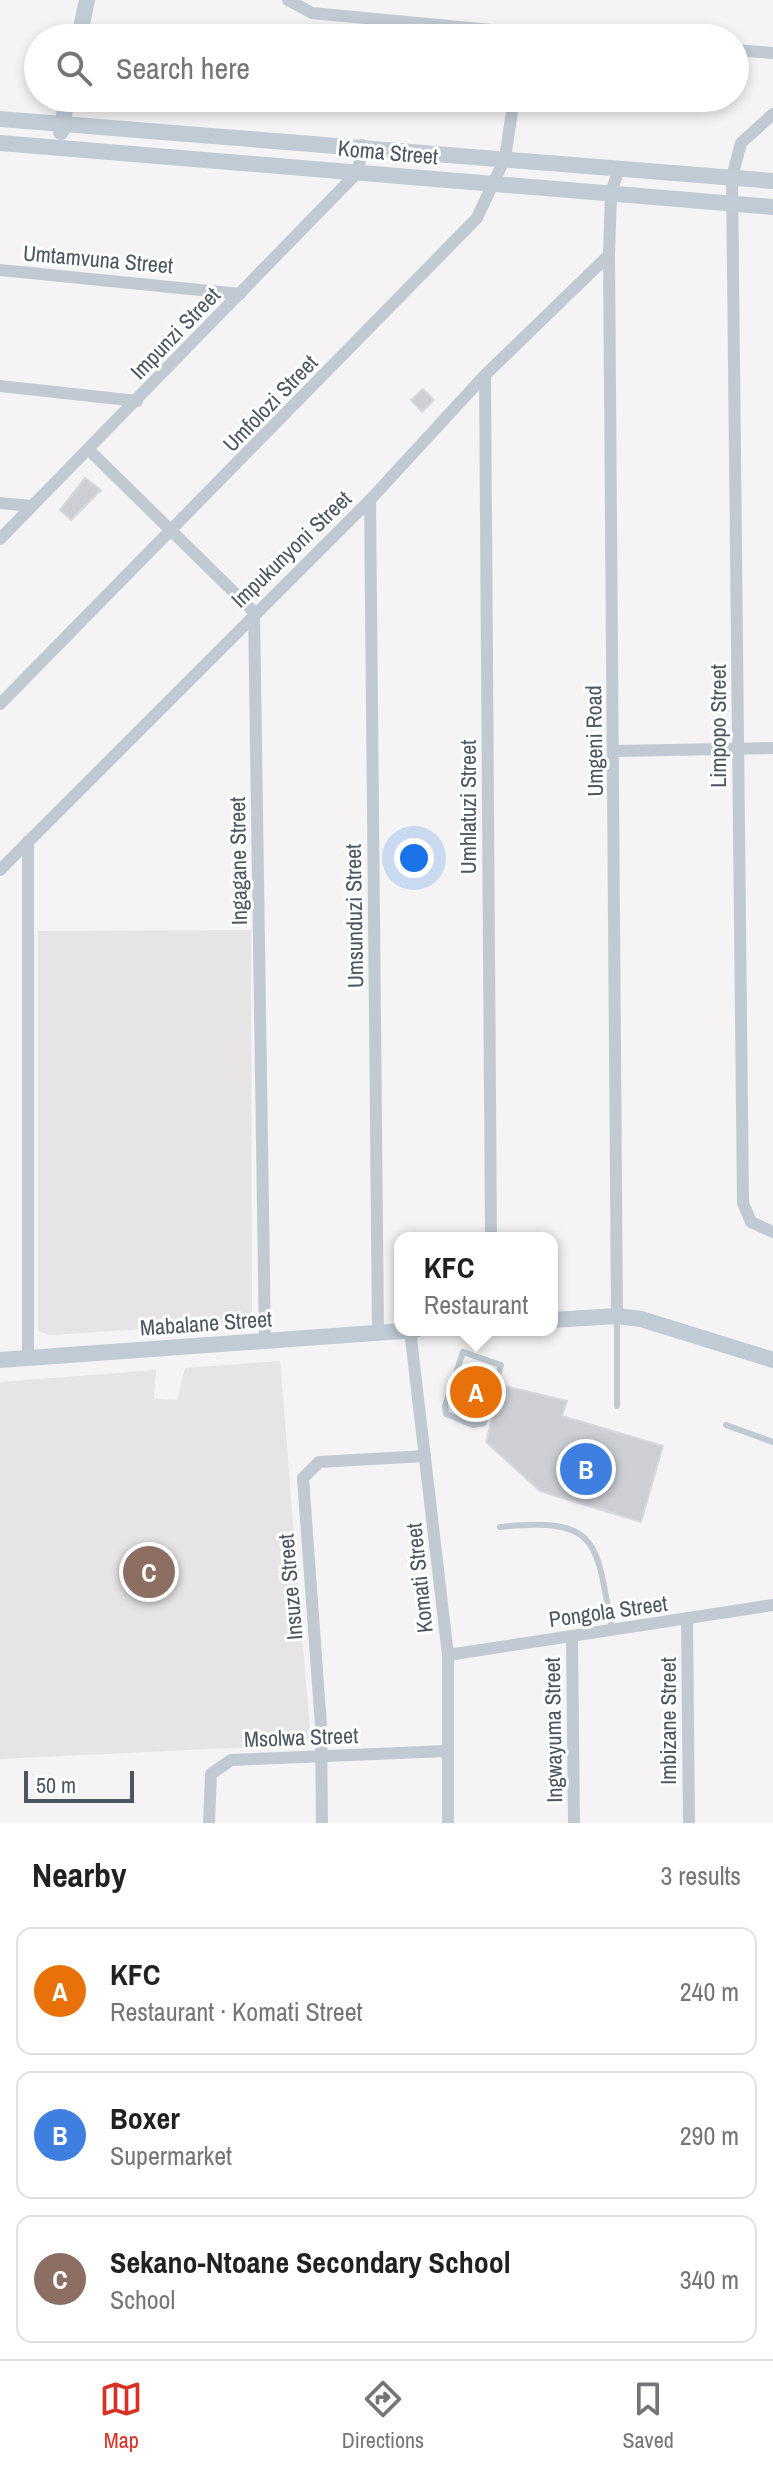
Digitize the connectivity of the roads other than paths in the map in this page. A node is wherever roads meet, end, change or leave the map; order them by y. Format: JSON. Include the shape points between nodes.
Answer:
{"nodes":[{"id":1,"x":87,"y":0,"type":"edge"},
{"id":2,"x":288,"y":0,"type":"edge"},
{"id":3,"x":82,"y":24,"type":"edge"},
{"id":4,"x":411,"y":24,"type":"edge"},
{"id":5,"x":749,"y":51,"type":"edge"},
{"id":6,"x":773,"y":53,"type":"edge"},
{"id":7,"x":64,"y":112,"type":"edge"},
{"id":8,"x":512,"y":112,"type":"edge"},
{"id":9,"x":773,"y":114,"type":"edge"},
{"id":10,"x":0,"y":119,"type":"edge"},
{"id":11,"x":61,"y":124,"type":"junction"},
{"id":12,"x":0,"y":143,"type":"edge"},
{"id":13,"x":362,"y":145,"type":"junction"},
{"id":14,"x":61,"y":147,"type":"junction"},
{"id":15,"x":505,"y":158,"type":"junction"},
{"id":16,"x":619,"y":168,"type":"junction"},
{"id":17,"x":358,"y":172,"type":"junction"},
{"id":18,"x":732,"y":177,"type":"junction"},
{"id":19,"x":773,"y":181,"type":"edge"},
{"id":20,"x":496,"y":183,"type":"junction"},
{"id":21,"x":611,"y":193,"type":"junction"},
{"id":22,"x":734,"y":203,"type":"junction"},
{"id":23,"x":773,"y":207,"type":"edge"},
{"id":24,"x":609,"y":255,"type":"junction"},
{"id":25,"x":0,"y":270,"type":"edge"},
{"id":26,"x":240,"y":294,"type":"junction"},
{"id":27,"x":485,"y":375,"type":"junction"},
{"id":28,"x":0,"y":386,"type":"edge"},
{"id":29,"x":137,"y":401,"type":"junction"},
{"id":30,"x":89,"y":450,"type":"junction"},
{"id":31,"x":370,"y":500,"type":"junction"},
{"id":32,"x":0,"y":503,"type":"edge"},
{"id":33,"x":32,"y":506,"type":"junction"},
{"id":34,"x":173,"y":532,"type":"junction"},
{"id":35,"x":0,"y":539,"type":"edge"},
{"id":36,"x":254,"y":612,"type":"junction"},
{"id":37,"x":0,"y":704,"type":"edge"},
{"id":38,"x":773,"y":748,"type":"edge"},
{"id":39,"x":738,"y":749,"type":"junction"},
{"id":40,"x":614,"y":751,"type":"junction"},
{"id":41,"x":28,"y":841,"type":"junction"},
{"id":42,"x":0,"y":870,"type":"edge"},
{"id":43,"x":491,"y":1232,"type":"edge"},
{"id":44,"x":773,"y":1232,"type":"edge"},
{"id":45,"x":617,"y":1316,"type":"junction"},
{"id":46,"x":558,"y":1320,"type":"edge"},
{"id":47,"x":394,"y":1331,"type":"edge"},
{"id":48,"x":378,"y":1332,"type":"junction"},
{"id":49,"x":414,"y":1336,"type":"edge"},
{"id":50,"x":265,"y":1341,"type":"junction"},
{"id":51,"x":28,"y":1358,"type":"junction"},
{"id":52,"x":0,"y":1360,"type":"edge"},
{"id":53,"x":773,"y":1360,"type":"edge"},
{"id":54,"x":501,"y":1365,"type":"joint"},
{"id":55,"x":617,"y":1406,"type":"dead end"},
{"id":56,"x":726,"y":1425,"type":"dead end"},
{"id":57,"x":773,"y":1442,"type":"edge"},
{"id":58,"x":425,"y":1456,"type":"junction"},
{"id":59,"x":500,"y":1527,"type":"dead end"},
{"id":60,"x":773,"y":1605,"type":"edge"},
{"id":61,"x":687,"y":1620,"type":"junction"},
{"id":62,"x":612,"y":1630,"type":"junction"},
{"id":63,"x":572,"y":1636,"type":"junction"},
{"id":64,"x":448,"y":1655,"type":"junction"},
{"id":65,"x":447,"y":1751,"type":"junction"},
{"id":66,"x":322,"y":1756,"type":"junction"},
{"id":67,"x":209,"y":1823,"type":"edge"},
{"id":68,"x":322,"y":1823,"type":"edge"},
{"id":69,"x":448,"y":1823,"type":"edge"},
{"id":70,"x":574,"y":1823,"type":"edge"},
{"id":71,"x":689,"y":1823,"type":"edge"}],
"edges":[{"from":1,"to":3,"type":"main road"},
{"from":2,"to":4,"type":"street","via":[[312,13]]},
{"from":5,"to":6,"type":"street"},
{"from":7,"to":11,"type":"main road"},
{"from":8,"to":15,"type":"street","name":"Umfolozi Street"},
{"from":9,"to":18,"type":"street","via":[[741,143]]},
{"from":10,"to":11,"type":"main road","name":"Koma Street"},
{"from":11,"to":13,"type":"main road","name":"Koma Street"},
{"from":11,"to":14,"type":"main road"},
{"from":12,"to":14,"type":"main road","name":"Koma Street"},
{"from":13,"to":15,"type":"main road","name":"Koma Street"},
{"from":13,"to":17,"type":"street"},
{"from":14,"to":17,"type":"main road","name":"Koma Street"},
{"from":15,"to":16,"type":"main road","name":"Koma Street"},
{"from":15,"to":20,"type":"street","name":"Umfolozi Street"},
{"from":16,"to":18,"type":"main road","name":"Koma Street"},
{"from":16,"to":21,"type":"street","name":"Umgeni Road"},
{"from":17,"to":20,"type":"main road","name":"Koma Street"},
{"from":17,"to":26,"type":"street","name":"Impunzi Street"},
{"from":18,"to":19,"type":"main road","name":"Koma Street"},
{"from":18,"to":22,"type":"street","name":"Limpopo Street"},
{"from":20,"to":21,"type":"main road","name":"Koma Street"},
{"from":20,"to":34,"type":"street","name":"Umfolozi Street","via":[[477,218]]},
{"from":21,"to":22,"type":"main road","name":"Koma Street"},
{"from":21,"to":24,"type":"street","name":"Umgeni Road"},
{"from":22,"to":23,"type":"main road","name":"Koma Street"},
{"from":22,"to":39,"type":"street","name":"Limpopo Street"},
{"from":24,"to":27,"type":"street","name":"Impukunyoni Street"},
{"from":24,"to":40,"type":"street","name":"Umgeni Road"},
{"from":25,"to":26,"type":"street","name":"Umtamvuna Street"},
{"from":26,"to":29,"type":"street","name":"Impunzi Street"},
{"from":27,"to":31,"type":"street","name":"Impukunyoni Street"},
{"from":27,"to":43,"type":"street","name":"Umhlatuzi Street"},
{"from":28,"to":29,"type":"street"},
{"from":29,"to":30,"type":"street","name":"Impunzi Street"},
{"from":30,"to":33,"type":"street","name":"Impunzi Street"},
{"from":30,"to":34,"type":"street"},
{"from":31,"to":36,"type":"street","name":"Impukunyoni Street"},
{"from":31,"to":48,"type":"street","name":"Umsunduzi Street"},
{"from":32,"to":33,"type":"street"},
{"from":33,"to":35,"type":"street","name":"Impunzi Street"},
{"from":34,"to":36,"type":"street"},
{"from":34,"to":37,"type":"street","name":"Umfolozi Street"},
{"from":36,"to":41,"type":"street","name":"Impukunyoni Street"},
{"from":36,"to":50,"type":"street","name":"Ingagane Street"},
{"from":38,"to":39,"type":"street"},
{"from":39,"to":40,"type":"street"},
{"from":39,"to":44,"type":"street","name":"Limpopo Street","via":[[743,1203],[751,1222]]},
{"from":40,"to":45,"type":"street","name":"Umgeni Road"},
{"from":41,"to":42,"type":"street","name":"Impukunyoni Street"},
{"from":41,"to":51,"type":"street"},
{"from":45,"to":46,"type":"main road"},
{"from":45,"to":53,"type":"main road"},
{"from":45,"to":55,"type":"lane"},
{"from":47,"to":48,"type":"main road","name":"Mabalane Street"},
{"from":48,"to":50,"type":"main road","name":"Mabalane Street"},
{"from":49,"to":58,"type":"street","name":"Komati Street"},
{"from":50,"to":51,"type":"main road","name":"Mabalane Street"},
{"from":51,"to":52,"type":"main road","name":"Mabalane Street"},
{"from":54,"to":54,"type":"lane","via":[[484,1423],[473,1425],[446,1414],[463,1352]]},
{"from":56,"to":57,"type":"lane"},
{"from":58,"to":64,"type":"street","name":"Komati Street"},
{"from":58,"to":66,"type":"street","name":"Insuze Street","via":[[319,1462],[303,1478]]},
{"from":59,"to":62,"type":"lane","via":[[543,1522],[584,1535],[599,1559]]},
{"from":60,"to":61,"type":"street","name":"Pongola Street"},
{"from":61,"to":62,"type":"street","name":"Pongola Street"},
{"from":61,"to":71,"type":"street","name":"Imbizane Street"},
{"from":62,"to":63,"type":"street","name":"Pongola Street"},
{"from":63,"to":64,"type":"street","name":"Pongola Street"},
{"from":63,"to":70,"type":"street","name":"Ingwayuma Street"},
{"from":64,"to":65,"type":"street","name":"Komati Street"},
{"from":65,"to":66,"type":"street","name":"Msolwa Street"},
{"from":65,"to":69,"type":"street","name":"Komati Street"},
{"from":66,"to":67,"type":"street","name":"Msolwa Street","via":[[225,1762],[209,1782]]},
{"from":66,"to":68,"type":"street","name":"Insuze Street"}]}
